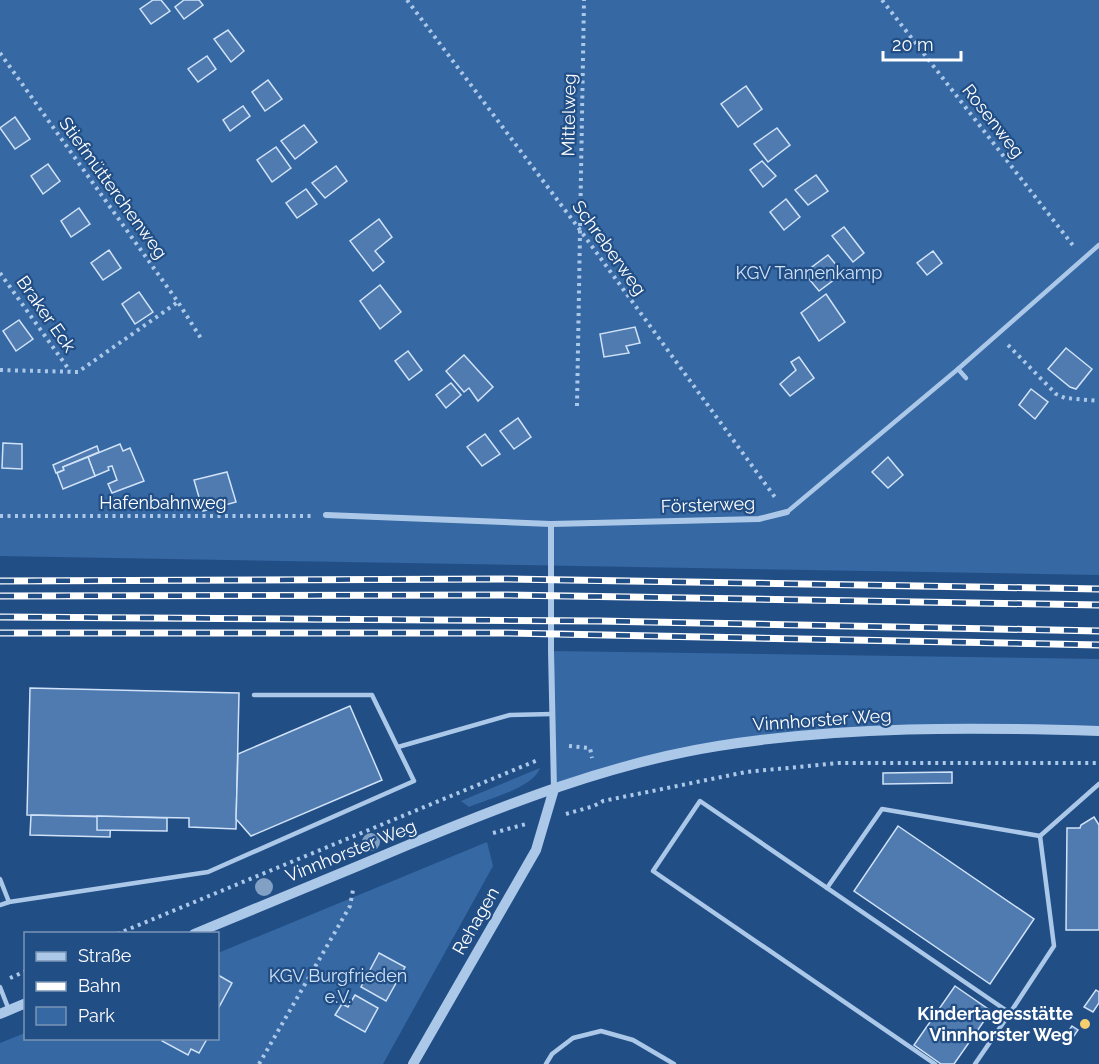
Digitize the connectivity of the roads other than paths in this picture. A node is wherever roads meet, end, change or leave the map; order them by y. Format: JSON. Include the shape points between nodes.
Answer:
{"nodes":[{"id":1,"x":1099,"y":245,"type":"edge"},
{"id":2,"x":958,"y":369,"type":"junction"},
{"id":3,"x":966,"y":378,"type":"dead end"},
{"id":4,"x":787,"y":512,"type":"joint"},
{"id":5,"x":326,"y":514,"type":"road end"},
{"id":6,"x":551,"y":524,"type":"junction"},
{"id":7,"x":254,"y":695,"type":"dead end"},
{"id":8,"x":552,"y":714,"type":"junction"},
{"id":9,"x":1099,"y":731,"type":"edge"},
{"id":10,"x":398,"y":747,"type":"junction"},
{"id":11,"x":1099,"y":784,"type":"edge"},
{"id":12,"x":554,"y":789,"type":"junction"},
{"id":13,"x":1040,"y":836,"type":"junction"},
{"id":14,"x":0,"y":879,"type":"edge"},
{"id":15,"x":827,"y":888,"type":"junction"},
{"id":16,"x":9,"y":902,"type":"junction"},
{"id":17,"x":0,"y":905,"type":"edge"},
{"id":18,"x":196,"y":932,"type":"edge"},
{"id":19,"x":0,"y":987,"type":"edge"},
{"id":20,"x":24,"y":1004,"type":"edge"},
{"id":21,"x":4,"y":1012,"type":"edge"},
{"id":22,"x":1010,"y":1013,"type":"junction"},
{"id":23,"x":414,"y":1064,"type":"edge"},
{"id":24,"x":546,"y":1064,"type":"edge"},
{"id":25,"x":674,"y":1064,"type":"edge"},
{"id":26,"x":935,"y":1064,"type":"edge"},
{"id":27,"x":975,"y":1064,"type":"edge"}],
"edges":[{"from":1,"to":2,"type":"lane","name":"Försterweg"},
{"from":2,"to":3,"type":"lane"},
{"from":2,"to":4,"type":"lane","name":"Försterweg"},
{"from":4,"to":6,"type":"street","name":"Försterweg","via":[[759,519]]},
{"from":5,"to":6,"type":"street","name":"Försterweg"},
{"from":6,"to":8,"type":"street"},
{"from":7,"to":10,"type":"lane","via":[[372,695]]},
{"from":8,"to":10,"type":"lane","via":[[510,715]]},
{"from":8,"to":12,"type":"street"},
{"from":9,"to":12,"type":"street","name":"Vinnhorster Weg","via":[[944,729],[776,739],[716,746],[652,760]]},
{"from":10,"to":16,"type":"lane","via":[[414,781],[208,872]]},
{"from":11,"to":13,"type":"lane"},
{"from":12,"to":18,"type":"street","name":"Vinnhorster Weg","via":[[485,813]]},
{"from":12,"to":23,"type":"street","name":"Rehagen","via":[[536,850]]},
{"from":13,"to":15,"type":"lane","via":[[882,809]]},
{"from":13,"to":22,"type":"lane","via":[[1054,946]]},
{"from":14,"to":16,"type":"lane"},
{"from":15,"to":22,"type":"lane"},
{"from":15,"to":26,"type":"lane","via":[[700,801],[653,871]]},
{"from":16,"to":17,"type":"lane"},
{"from":19,"to":21,"type":"lane"},
{"from":20,"to":21,"type":"street"},
{"from":22,"to":27,"type":"lane"},
{"from":24,"to":25,"type":"lane","via":[[552,1054],[573,1038],[601,1031],[633,1040]]}]}
